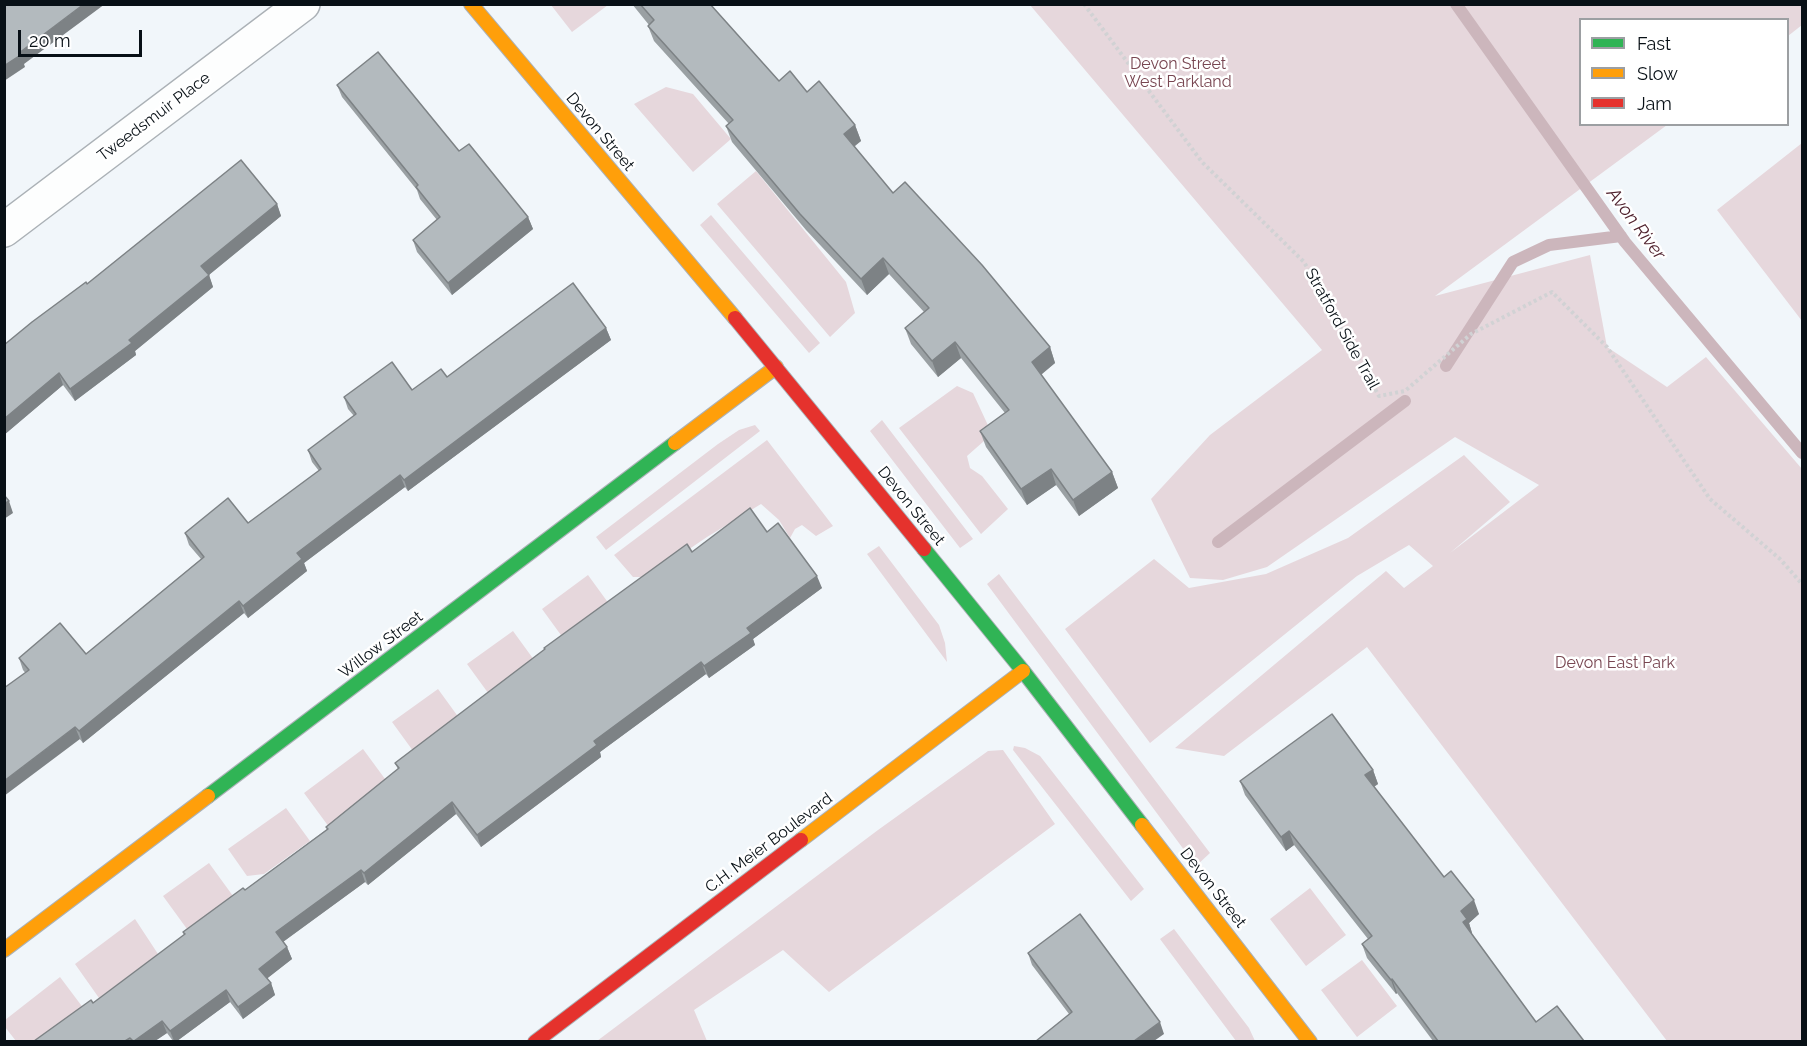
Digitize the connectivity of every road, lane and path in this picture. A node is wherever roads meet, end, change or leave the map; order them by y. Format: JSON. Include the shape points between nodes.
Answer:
{"nodes":[{"id":1,"x":303,"y":4,"type":"edge"},
{"id":2,"x":471,"y":4,"type":"edge"},
{"id":3,"x":1084,"y":4,"type":"edge"},
{"id":4,"x":4,"y":230,"type":"edge"},
{"id":5,"x":776,"y":367,"type":"junction"},
{"id":6,"x":1803,"y":584,"type":"edge"},
{"id":7,"x":1023,"y":670,"type":"junction"},
{"id":8,"x":4,"y":950,"type":"edge"},
{"id":9,"x":535,"y":1041,"type":"edge"},
{"id":10,"x":1310,"y":1041,"type":"edge"}],
"edges":[{"from":1,"to":4,"type":"street","name":"Tweedsmuir Place"},
{"from":2,"to":5,"type":"street","name":"Devon Street"},
{"from":3,"to":6,"type":"path","name":"Stratford Side Trail","via":[[1202,162],[1304,262],[1379,396],[1405,391],[1471,334],[1552,292],[1607,347],[1710,499]]},
{"from":5,"to":7,"type":"street","name":"Devon Street"},
{"from":5,"to":8,"type":"street","name":"Willow Street"},
{"from":7,"to":9,"type":"street","name":"C.H. Meier Boulevard"},
{"from":7,"to":10,"type":"street","name":"Devon Street"}]}
